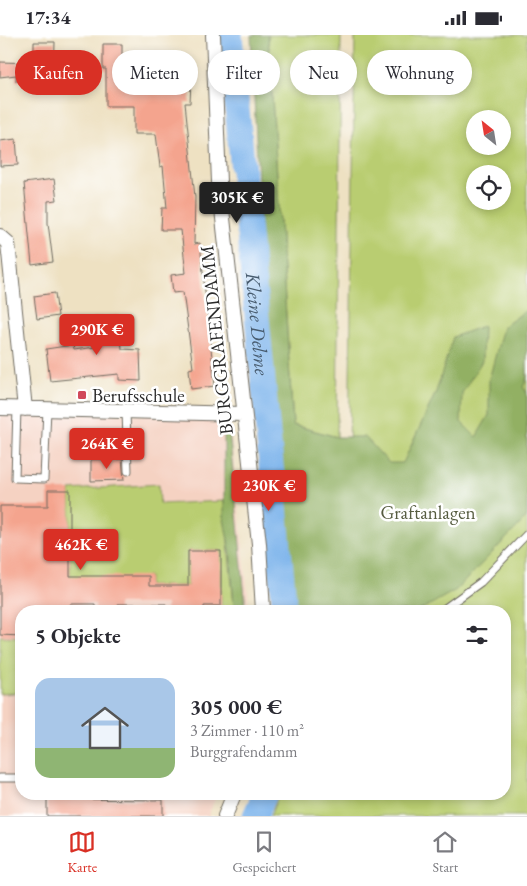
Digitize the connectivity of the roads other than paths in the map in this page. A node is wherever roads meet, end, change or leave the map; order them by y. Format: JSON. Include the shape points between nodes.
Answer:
{"nodes":[{"id":1,"x":213,"y":35,"type":"edge"},
{"id":2,"x":0,"y":236,"type":"edge"},
{"id":3,"x":0,"y":408,"type":"edge"},
{"id":4,"x":21,"y":409,"type":"junction"},
{"id":5,"x":47,"y":409,"type":"junction"},
{"id":6,"x":126,"y":411,"type":"junction"},
{"id":7,"x":244,"y":414,"type":"junction"},
{"id":8,"x":128,"y":471,"type":"dead end"},
{"id":9,"x":527,"y":535,"type":"edge"},
{"id":10,"x":263,"y":605,"type":"edge"},
{"id":11,"x":449,"y":605,"type":"edge"},
{"id":12,"x":0,"y":778,"type":"edge"},
{"id":13,"x":15,"y":778,"type":"edge"},
{"id":14,"x":232,"y":800,"type":"edge"},
{"id":15,"x":225,"y":816,"type":"edge"}],
"edges":[{"from":1,"to":7,"type":"street","name":"BURGGRAFENDAMM","via":[[218,182]]},
{"from":2,"to":4,"type":"street","via":[[8,243]]},
{"from":3,"to":4,"type":"street"},
{"from":4,"to":5,"type":"street"},
{"from":4,"to":5,"type":"lane","via":[[14,478],[44,479]]},
{"from":5,"to":6,"type":"street"},
{"from":6,"to":7,"type":"street"},
{"from":6,"to":8,"type":"lane"},
{"from":7,"to":10,"type":"street","name":"BURGGRAFENDAMM"},
{"from":9,"to":11,"type":"lane","via":[[481,582]]},
{"from":12,"to":13,"type":"lane"},
{"from":14,"to":15,"type":"street"}]}
